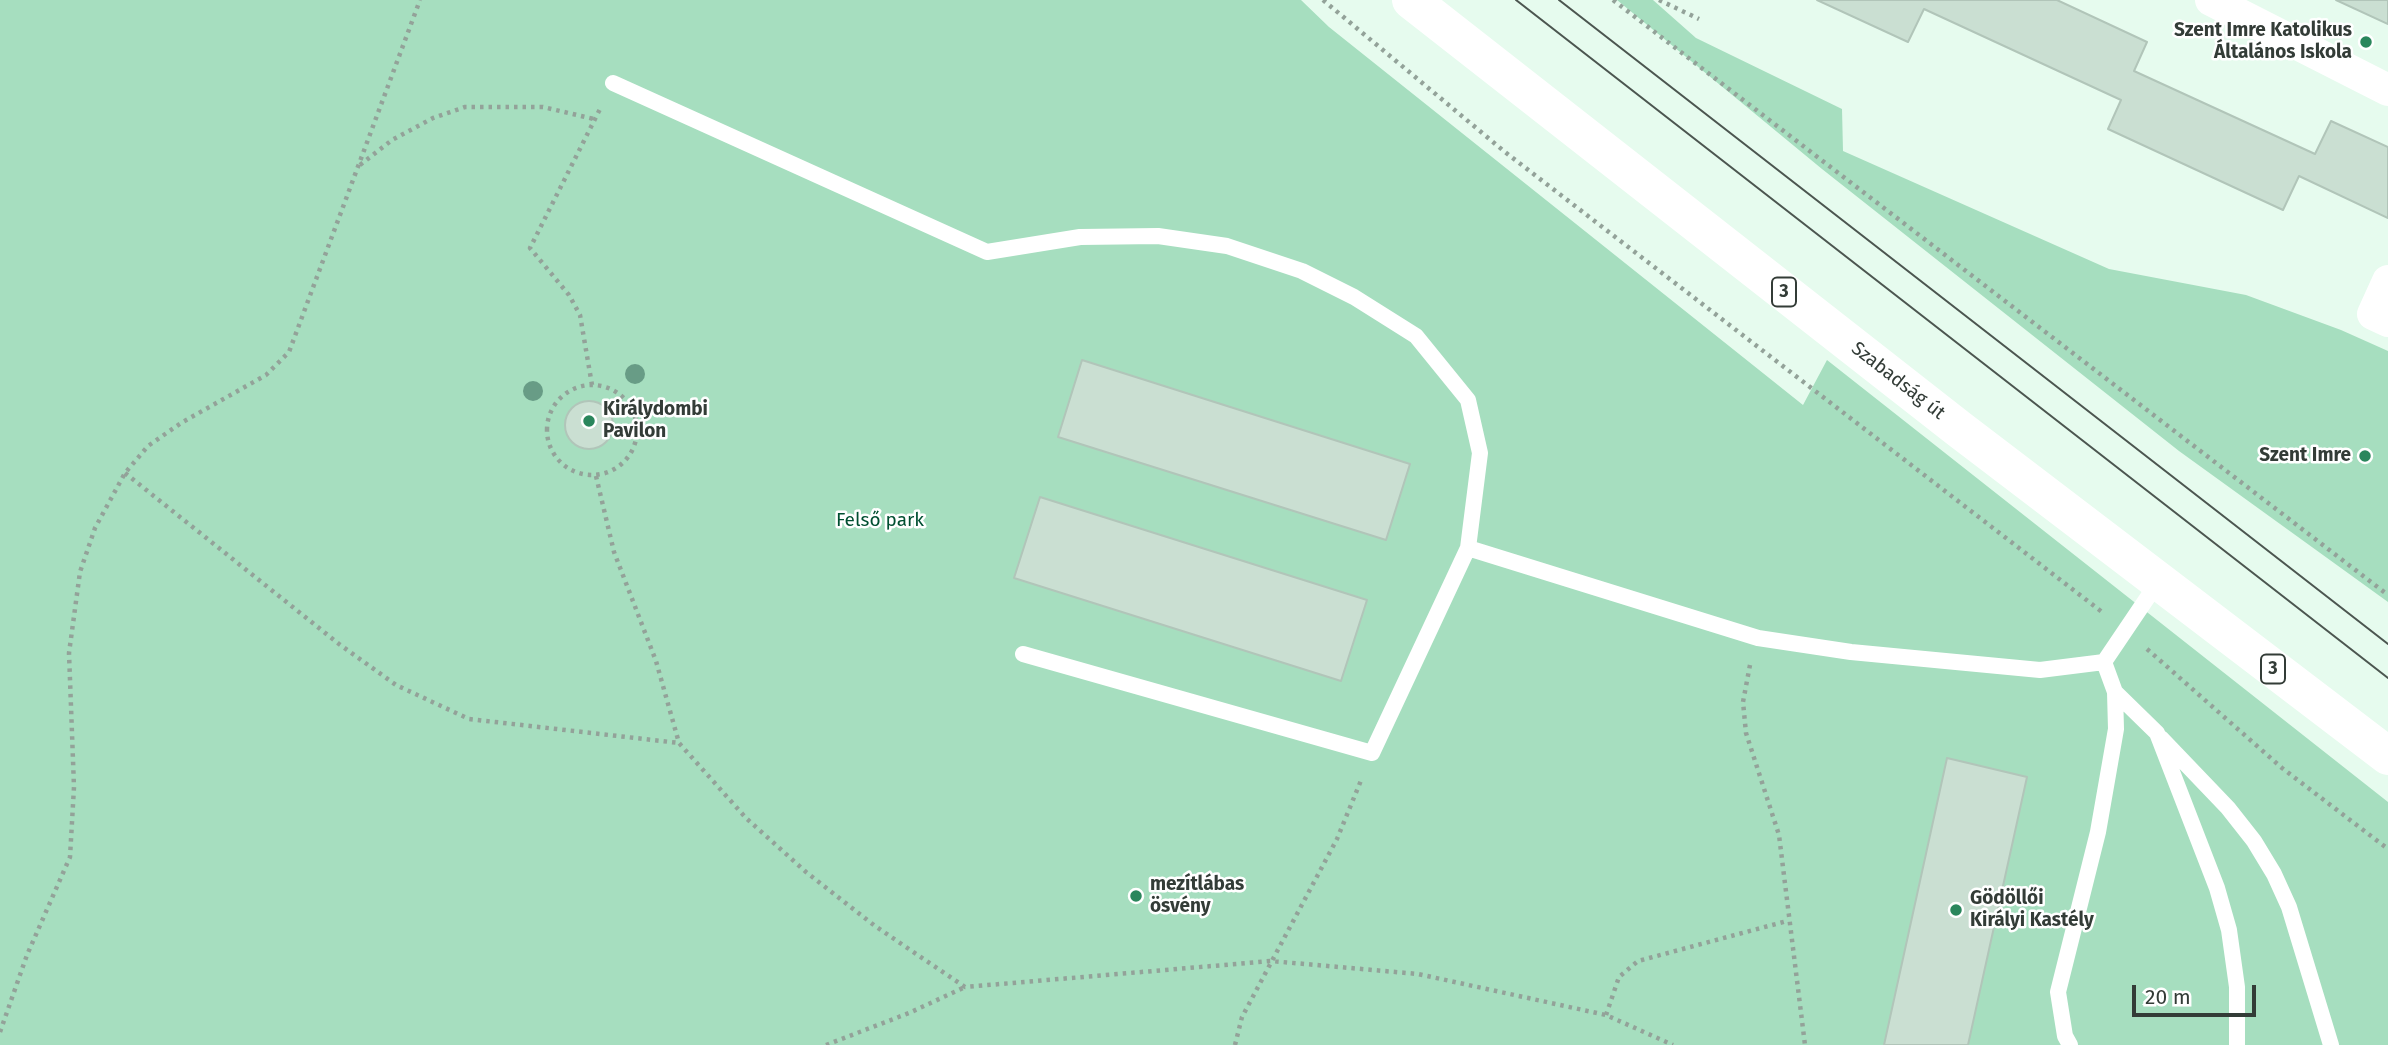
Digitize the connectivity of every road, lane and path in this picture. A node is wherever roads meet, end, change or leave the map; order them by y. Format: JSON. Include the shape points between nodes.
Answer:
{"nodes":[{"id":1,"x":420,"y":0,"type":"edge"},
{"id":2,"x":1323,"y":0,"type":"edge"},
{"id":3,"x":1411,"y":0,"type":"edge"},
{"id":4,"x":1613,"y":0,"type":"edge"},
{"id":5,"x":1659,"y":0,"type":"edge"},
{"id":6,"x":2227,"y":4,"type":"edge"},
{"id":7,"x":1699,"y":19,"type":"dead end"},
{"id":8,"x":614,"y":83,"type":"joint"},
{"id":9,"x":2388,"y":90,"type":"edge"},
{"id":10,"x":594,"y":120,"type":"junction"},
{"id":11,"x":360,"y":166,"type":"junction"},
{"id":12,"x":2388,"y":281,"type":"edge"},
{"id":13,"x":2381,"y":318,"type":"edge"},
{"id":14,"x":593,"y":385,"type":"junction"},
{"id":15,"x":125,"y":472,"type":"junction"},
{"id":16,"x":596,"y":476,"type":"junction"},
{"id":17,"x":1468,"y":548,"type":"junction"},
{"id":18,"x":2158,"y":582,"type":"junction"},
{"id":19,"x":2388,"y":595,"type":"edge"},
{"id":20,"x":2124,"y":629,"type":"junction"},
{"id":21,"x":1758,"y":638,"type":"junction"},
{"id":22,"x":1024,"y":654,"type":"dead end"},
{"id":23,"x":2104,"y":662,"type":"junction"},
{"id":24,"x":2115,"y":692,"type":"junction"},
{"id":25,"x":2157,"y":733,"type":"junction"},
{"id":26,"x":679,"y":743,"type":"junction"},
{"id":27,"x":1372,"y":753,"type":"junction"},
{"id":28,"x":2388,"y":757,"type":"edge"},
{"id":29,"x":2388,"y":849,"type":"edge"},
{"id":30,"x":1788,"y":920,"type":"junction"},
{"id":31,"x":1271,"y":961,"type":"junction"},
{"id":32,"x":965,"y":986,"type":"junction"},
{"id":33,"x":1606,"y":1015,"type":"junction"},
{"id":34,"x":0,"y":1032,"type":"edge"},
{"id":35,"x":826,"y":1045,"type":"edge"},
{"id":36,"x":1235,"y":1045,"type":"edge"},
{"id":37,"x":1673,"y":1045,"type":"edge"},
{"id":38,"x":1805,"y":1045,"type":"edge"},
{"id":39,"x":2070,"y":1045,"type":"edge"},
{"id":40,"x":2237,"y":1045,"type":"edge"},
{"id":41,"x":2331,"y":1045,"type":"edge"}],
"edges":[{"from":1,"to":11,"type":"path"},
{"from":2,"to":20,"type":"path","via":[[1505,152]]},
{"from":3,"to":18,"type":"main road","name":"Szabadság út","number":"3"},
{"from":4,"to":19,"type":"path"},
{"from":5,"to":7,"type":"path"},
{"from":6,"to":9,"type":"street"},
{"from":8,"to":10,"type":"path"},
{"from":8,"to":17,"type":"lane","via":[[987,252],[1080,237],[1157,236],[1227,246],[1302,271],[1354,297],[1416,337],[1468,400],[1480,453]]},
{"from":10,"to":11,"type":"path","via":[[543,107],[465,107],[433,118],[392,141]]},
{"from":10,"to":14,"type":"path","via":[[530,248],[580,315]]},
{"from":11,"to":15,"type":"path","via":[[281,363],[148,446]]},
{"from":12,"to":13,"type":"street"},
{"from":14,"to":16,"type":"path","via":[[615,391],[631,407],[637,429],[632,451],[616,468]]},
{"from":14,"to":16,"type":"path","via":[[572,389],[556,402],[547,421],[548,442],[558,460],[574,472]]},
{"from":15,"to":26,"type":"path","via":[[396,685],[469,719]]},
{"from":15,"to":34,"type":"path","via":[[95,528],[73,611],[70,857],[27,955]]},
{"from":16,"to":26,"type":"path","via":[[614,552],[656,661]]},
{"from":17,"to":21,"type":"lane"},
{"from":17,"to":27,"type":"lane"},
{"from":18,"to":20,"type":"lane"},
{"from":18,"to":28,"type":"main road","name":"Szabadság út","number":"3"},
{"from":20,"to":23,"type":"lane"},
{"from":20,"to":29,"type":"path","via":[[2282,768]]},
{"from":21,"to":23,"type":"lane","via":[[2040,670]]},
{"from":21,"to":30,"type":"path","via":[[1743,702],[1746,733],[1779,835]]},
{"from":22,"to":27,"type":"lane"},
{"from":23,"to":24,"type":"lane"},
{"from":24,"to":25,"type":"lane"},
{"from":24,"to":39,"type":"lane","via":[[2110,773],[2058,992]]},
{"from":25,"to":40,"type":"lane","via":[[2229,930],[2237,987]]},
{"from":25,"to":41,"type":"lane","via":[[2221,800],[2274,874],[2289,907]]},
{"from":26,"to":32,"type":"path","via":[[746,818],[806,872],[875,926]]},
{"from":27,"to":31,"type":"path","via":[[1337,839]]},
{"from":30,"to":33,"type":"path","via":[[1639,961],[1619,977]]},
{"from":30,"to":38,"type":"path"},
{"from":31,"to":32,"type":"path"},
{"from":31,"to":33,"type":"path","via":[[1418,974]]},
{"from":31,"to":36,"type":"path","via":[[1242,1017]]},
{"from":32,"to":35,"type":"path"},
{"from":33,"to":37,"type":"path"}]}
